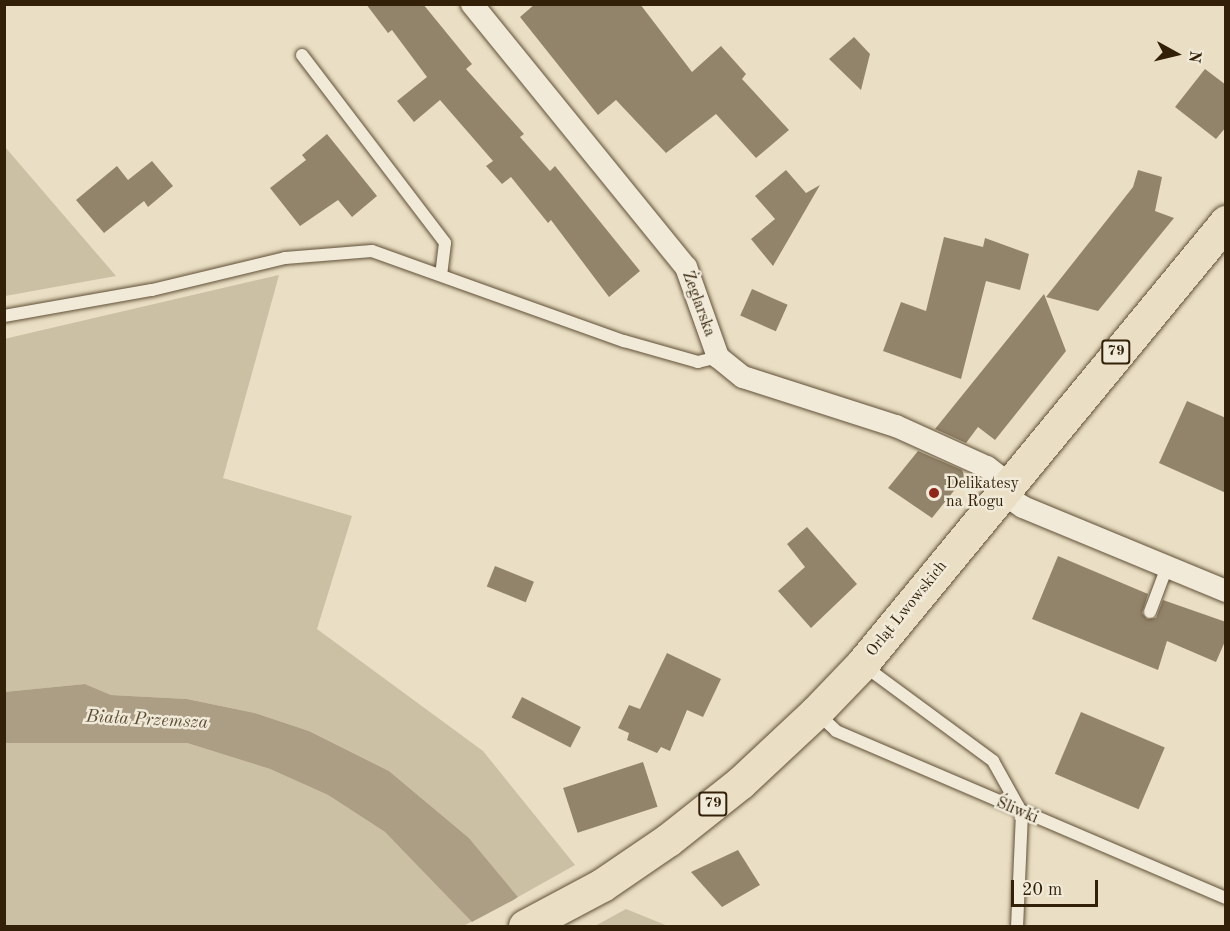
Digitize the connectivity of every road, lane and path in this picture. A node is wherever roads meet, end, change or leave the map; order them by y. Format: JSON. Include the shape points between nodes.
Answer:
{"nodes":[{"id":1,"x":472,"y":4,"type":"edge"},
{"id":2,"x":302,"y":55,"type":"dead end"},
{"id":3,"x":1226,"y":222,"type":"edge"},
{"id":4,"x":441,"y":274,"type":"junction"},
{"id":5,"x":4,"y":316,"type":"edge"},
{"id":6,"x":718,"y":357,"type":"junction"},
{"id":7,"x":1005,"y":489,"type":"junction"},
{"id":8,"x":1167,"y":567,"type":"junction"},
{"id":9,"x":1226,"y":591,"type":"edge"},
{"id":10,"x":1150,"y":612,"type":"dead end"},
{"id":11,"x":862,"y":664,"type":"junction"},
{"id":12,"x":816,"y":712,"type":"junction"},
{"id":13,"x":1022,"y":813,"type":"junction"},
{"id":14,"x":1226,"y":898,"type":"edge"},
{"id":15,"x":525,"y":927,"type":"edge"},
{"id":16,"x":1017,"y":927,"type":"edge"}],
"edges":[{"from":1,"to":6,"type":"street","name":"Żeglarska","via":[[686,267]]},
{"from":2,"to":4,"type":"lane","via":[[446,243]]},
{"from":3,"to":7,"type":"main road","name":"Orląt Lwowskich","number":"79"},
{"from":4,"to":5,"type":"lane","via":[[372,251],[285,258],[152,290]]},
{"from":4,"to":6,"type":"lane","via":[[624,341],[698,362]]},
{"from":6,"to":7,"type":"street","name":"Żeglarska","via":[[743,377],[896,426],[987,467]]},
{"from":7,"to":8,"type":"street","via":[[1023,507]]},
{"from":7,"to":11,"type":"main road","name":"Orląt Lwowskich","number":"79"},
{"from":8,"to":9,"type":"street"},
{"from":8,"to":10,"type":"lane"},
{"from":11,"to":12,"type":"main road","name":"Orląt Lwowskich","number":"79"},
{"from":11,"to":13,"type":"lane","via":[[993,761]]},
{"from":12,"to":13,"type":"lane","name":"Śliwki","via":[[836,730]]},
{"from":12,"to":15,"type":"main road","name":"Orląt Lwowskich","number":"79","via":[[668,840],[602,885]]},
{"from":13,"to":14,"type":"lane","name":"Śliwki"},
{"from":13,"to":16,"type":"lane"}]}
